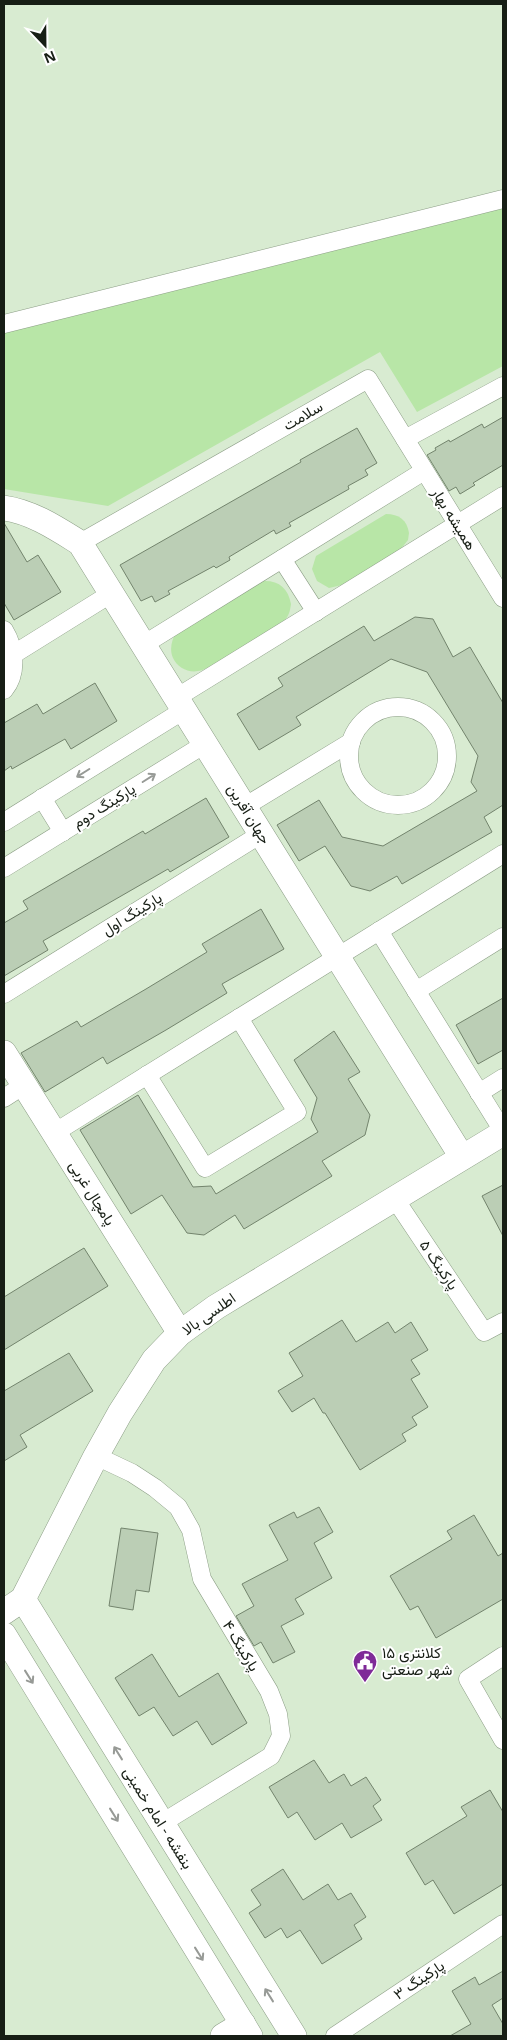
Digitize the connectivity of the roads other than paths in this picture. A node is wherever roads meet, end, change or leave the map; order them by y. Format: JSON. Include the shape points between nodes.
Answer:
{"nodes":[{"id":1,"x":503,"y":199,"type":"edge"},
{"id":2,"x":4,"y":324,"type":"edge"},
{"id":3,"x":503,"y":386,"type":"edge"},
{"id":4,"x":404,"y":439,"type":"junction"},
{"id":5,"x":424,"y":471,"type":"junction"},
{"id":6,"x":503,"y":496,"type":"edge"},
{"id":7,"x":4,"y":508,"type":"edge"},
{"id":8,"x":457,"y":524,"type":"junction"},
{"id":9,"x":80,"y":543,"type":"junction"},
{"id":10,"x":282,"y":559,"type":"junction"},
{"id":11,"x":112,"y":594,"type":"junction"},
{"id":12,"x":503,"y":598,"type":"edge"},
{"id":13,"x":316,"y":612,"type":"junction"},
{"id":14,"x":4,"y":630,"type":"edge"},
{"id":15,"x":143,"y":645,"type":"junction"},
{"id":16,"x":14,"y":654,"type":"junction"},
{"id":17,"x":4,"y":690,"type":"edge"},
{"id":18,"x":180,"y":704,"type":"junction"},
{"id":19,"x":351,"y":742,"type":"junction"},
{"id":20,"x":205,"y":744,"type":"junction"},
{"id":21,"x":42,"y":798,"type":"junction"},
{"id":22,"x":244,"y":807,"type":"junction"},
{"id":23,"x":4,"y":822,"type":"edge"},
{"id":24,"x":63,"y":832,"type":"junction"},
{"id":25,"x":261,"y":834,"type":"junction"},
{"id":26,"x":503,"y":854,"type":"edge"},
{"id":27,"x":4,"y":868,"type":"edge"},
{"id":28,"x":379,"y":931,"type":"junction"},
{"id":29,"x":503,"y":937,"type":"edge"},
{"id":30,"x":338,"y":957,"type":"junction"},
{"id":31,"x":416,"y":991,"type":"junction"},
{"id":32,"x":4,"y":994,"type":"edge"},
{"id":33,"x":239,"y":1018,"type":"junction"},
{"id":34,"x":4,"y":1053,"type":"edge"},
{"id":35,"x":147,"y":1075,"type":"junction"},
{"id":36,"x":503,"y":1078,"type":"edge"},
{"id":37,"x":14,"y":1092,"type":"edge"},
{"id":38,"x":479,"y":1093,"type":"junction"},
{"id":39,"x":503,"y":1132,"type":"edge"},
{"id":40,"x":54,"y":1133,"type":"junction"},
{"id":41,"x":462,"y":1157,"type":"junction"},
{"id":42,"x":394,"y":1199,"type":"junction"},
{"id":43,"x":503,"y":1322,"type":"edge"},
{"id":44,"x":180,"y":1333,"type":"junction"},
{"id":45,"x":96,"y":1456,"type":"junction"},
{"id":46,"x":13,"y":1606,"type":"edge"},
{"id":47,"x":4,"y":1636,"type":"edge"},
{"id":48,"x":503,"y":1656,"type":"edge"},
{"id":49,"x":503,"y":1740,"type":"edge"},
{"id":50,"x":162,"y":1823,"type":"junction"},
{"id":51,"x":503,"y":1924,"type":"edge"},
{"id":52,"x":239,"y":2032,"type":"edge"},
{"id":53,"x":294,"y":2036,"type":"edge"},
{"id":54,"x":335,"y":2036,"type":"edge"}],
"edges":[{"from":1,"to":2,"type":"street"},
{"from":3,"to":4,"type":"street"},
{"from":4,"to":5,"type":"street","name":"همیشه بهار"},
{"from":4,"to":9,"type":"street","name":"سلامت","via":[[368,379]]},
{"from":5,"to":8,"type":"street","name":"همیشه بهار"},
{"from":5,"to":10,"type":"street"},
{"from":6,"to":8,"type":"street"},
{"from":7,"to":9,"type":"street","name":"جهان آفرین","via":[[47,522]]},
{"from":8,"to":12,"type":"street","name":"همیشه بهار"},
{"from":8,"to":13,"type":"street"},
{"from":9,"to":11,"type":"street","name":"جهان آفرین"},
{"from":10,"to":13,"type":"street"},
{"from":10,"to":15,"type":"street"},
{"from":11,"to":15,"type":"street","name":"جهان آفرین"},
{"from":11,"to":16,"type":"street"},
{"from":13,"to":18,"type":"street"},
{"from":14,"to":16,"type":"street"},
{"from":15,"to":18,"type":"street","name":"جهان آفرین"},
{"from":16,"to":17,"type":"street","via":[[13,670]]},
{"from":18,"to":20,"type":"street","name":"جهان آفرین"},
{"from":18,"to":21,"type":"street","one_way":true},
{"from":19,"to":19,"type":"street","via":[[348,758],[351,774],[372,798],[387,804],[403,805],[418,800],[432,792],[442,778],[446,747],[435,725],[416,711],[400,707],[384,709],[358,727]]},
{"from":19,"to":22,"type":"street"},
{"from":20,"to":22,"type":"street","name":"جهان آفرین"},
{"from":24,"to":20,"type":"street","name":"پارکینگ دوم","one_way":true},
{"from":21,"to":23,"type":"street"},
{"from":21,"to":24,"type":"street"},
{"from":22,"to":25,"type":"street","name":"جهان آفرین"},
{"from":24,"to":27,"type":"street","name":"پارکینگ دوم"},
{"from":25,"to":30,"type":"street","name":"جهان آفرین"},
{"from":25,"to":32,"type":"street","name":"پارکینگ اول"},
{"from":26,"to":28,"type":"street"},
{"from":28,"to":30,"type":"street"},
{"from":28,"to":31,"type":"street"},
{"from":29,"to":31,"type":"street"},
{"from":30,"to":33,"type":"street"},
{"from":30,"to":41,"type":"street","name":"جهان آفرین"},
{"from":31,"to":38,"type":"street"},
{"from":33,"to":35,"type":"street"},
{"from":33,"to":35,"type":"street","via":[[297,1112],[205,1168]]},
{"from":34,"to":37,"type":"street","name":"پامچال غربی"},
{"from":35,"to":40,"type":"street"},
{"from":36,"to":38,"type":"street"},
{"from":37,"to":40,"type":"street","name":"پامچال غربی"},
{"from":38,"to":39,"type":"street"},
{"from":39,"to":41,"type":"street","name":"اطلسی بالا"},
{"from":40,"to":44,"type":"street","name":"پامچال غربی"},
{"from":41,"to":42,"type":"street","name":"اطلسی بالا"},
{"from":42,"to":43,"type":"street","name":"پارکینگ ۵","via":[[484,1332]]},
{"from":42,"to":44,"type":"street","name":"اطلسی بالا","via":[[216,1307]]},
{"from":44,"to":45,"type":"street","name":"اطلسی بالا","via":[[154,1360]]},
{"from":45,"to":46,"type":"street","name":"اطلسی بالا"},
{"from":45,"to":50,"type":"street","name":"پارکینگ ۴","via":[[132,1473],[178,1508],[191,1530],[202,1579],[269,1691],[278,1714],[281,1736],[271,1756]]},
{"from":50,"to":46,"type":"street","name":"بنفشه - امام خمینی","one_way":true},
{"from":47,"to":52,"type":"street","one_way":true},
{"from":48,"to":49,"type":"street","via":[[468,1679]]},
{"from":53,"to":50,"type":"street","name":"بنفشه - امام خمینی","one_way":true},
{"from":51,"to":54,"type":"street","name":"پارکینگ ۳"}]}
